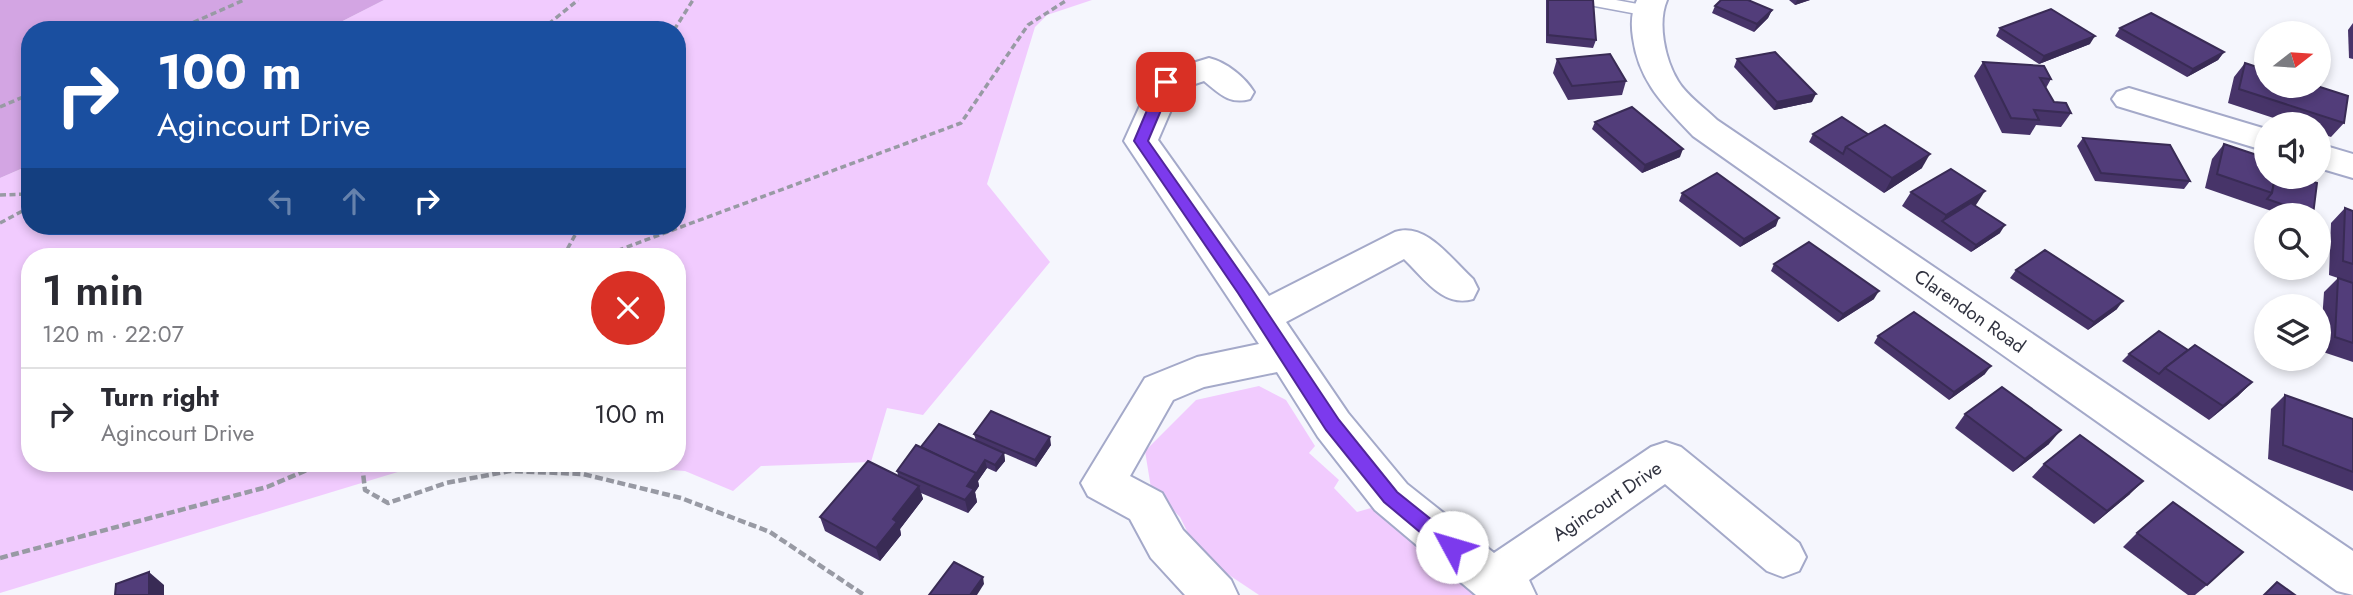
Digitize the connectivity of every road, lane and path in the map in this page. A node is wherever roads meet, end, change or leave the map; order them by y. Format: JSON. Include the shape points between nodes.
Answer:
{"nodes":[{"id":1,"x":244,"y":0,"type":"edge"},
{"id":2,"x":579,"y":0,"type":"edge"},
{"id":3,"x":693,"y":0,"type":"edge"},
{"id":4,"x":1068,"y":0,"type":"edge"},
{"id":5,"x":1589,"y":0,"type":"edge"},
{"id":6,"x":1650,"y":5,"type":"edge"},
{"id":7,"x":196,"y":21,"type":"edge"},
{"id":8,"x":552,"y":21,"type":"edge"},
{"id":9,"x":680,"y":21,"type":"edge"},
{"id":10,"x":1238,"y":92,"type":"dead end"},
{"id":11,"x":21,"y":98,"type":"edge"},
{"id":12,"x":2129,"y":99,"type":"dead end"},
{"id":13,"x":0,"y":107,"type":"edge"},
{"id":14,"x":2254,"y":136,"type":"edge"},
{"id":15,"x":2331,"y":160,"type":"edge"},
{"id":16,"x":2353,"y":166,"type":"edge"},
{"id":17,"x":21,"y":194,"type":"edge"},
{"id":18,"x":0,"y":195,"type":"edge"},
{"id":19,"x":21,"y":212,"type":"edge"},
{"id":20,"x":0,"y":223,"type":"edge"},
{"id":21,"x":686,"y":225,"type":"edge"},
{"id":22,"x":659,"y":235,"type":"edge"},
{"id":23,"x":624,"y":248,"type":"edge"},
{"id":24,"x":1459,"y":289,"type":"dead end"},
{"id":25,"x":1262,"y":317,"type":"junction"},
{"id":26,"x":1287,"y":354,"type":"junction"},
{"id":27,"x":301,"y":472,"type":"edge"},
{"id":28,"x":363,"y":472,"type":"edge"},
{"id":29,"x":505,"y":472,"type":"edge"},
{"id":30,"x":534,"y":472,"type":"edge"},
{"id":31,"x":1783,"y":557,"type":"dead end"},
{"id":32,"x":0,"y":558,"type":"edge"},
{"id":33,"x":2353,"y":578,"type":"edge"},
{"id":34,"x":1503,"y":587,"type":"edge"},
{"id":35,"x":864,"y":595,"type":"edge"},
{"id":36,"x":1215,"y":595,"type":"edge"}],
"edges":[{"from":1,"to":7,"type":"path"},
{"from":2,"to":8,"type":"path"},
{"from":3,"to":9,"type":"path"},
{"from":4,"to":21,"type":"path","via":[[1028,25],[961,123]]},
{"from":5,"to":6,"type":"lane"},
{"from":6,"to":33,"type":"street","name":"Clarendon Road","via":[[1649,45],[1664,84],[1705,128]]},
{"from":10,"to":25,"type":"street","name":"Agincourt Drive","via":[[1209,68],[1166,82],[1141,141]]},
{"from":11,"to":13,"type":"path"},
{"from":12,"to":14,"type":"street"},
{"from":15,"to":16,"type":"street"},
{"from":17,"to":18,"type":"path"},
{"from":19,"to":20,"type":"path"},
{"from":22,"to":23,"type":"path"},
{"from":24,"to":25,"type":"street","via":[[1408,241]]},
{"from":25,"to":26,"type":"street","name":"Agincourt Drive"},
{"from":26,"to":34,"type":"street","name":"Agincourt Drive","via":[[1333,425],[1391,497]]},
{"from":26,"to":36,"type":"street","via":[[1197,373],[1159,389],[1103,483],[1146,506],[1167,544]]},
{"from":27,"to":32,"type":"path","via":[[267,486]]},
{"from":28,"to":29,"type":"path","via":[[365,490],[387,503],[446,483]]},
{"from":30,"to":35,"type":"path","via":[[583,474],[681,498],[770,532]]},
{"from":31,"to":34,"type":"street","name":"Agincourt Drive","via":[[1666,460]]}]}
